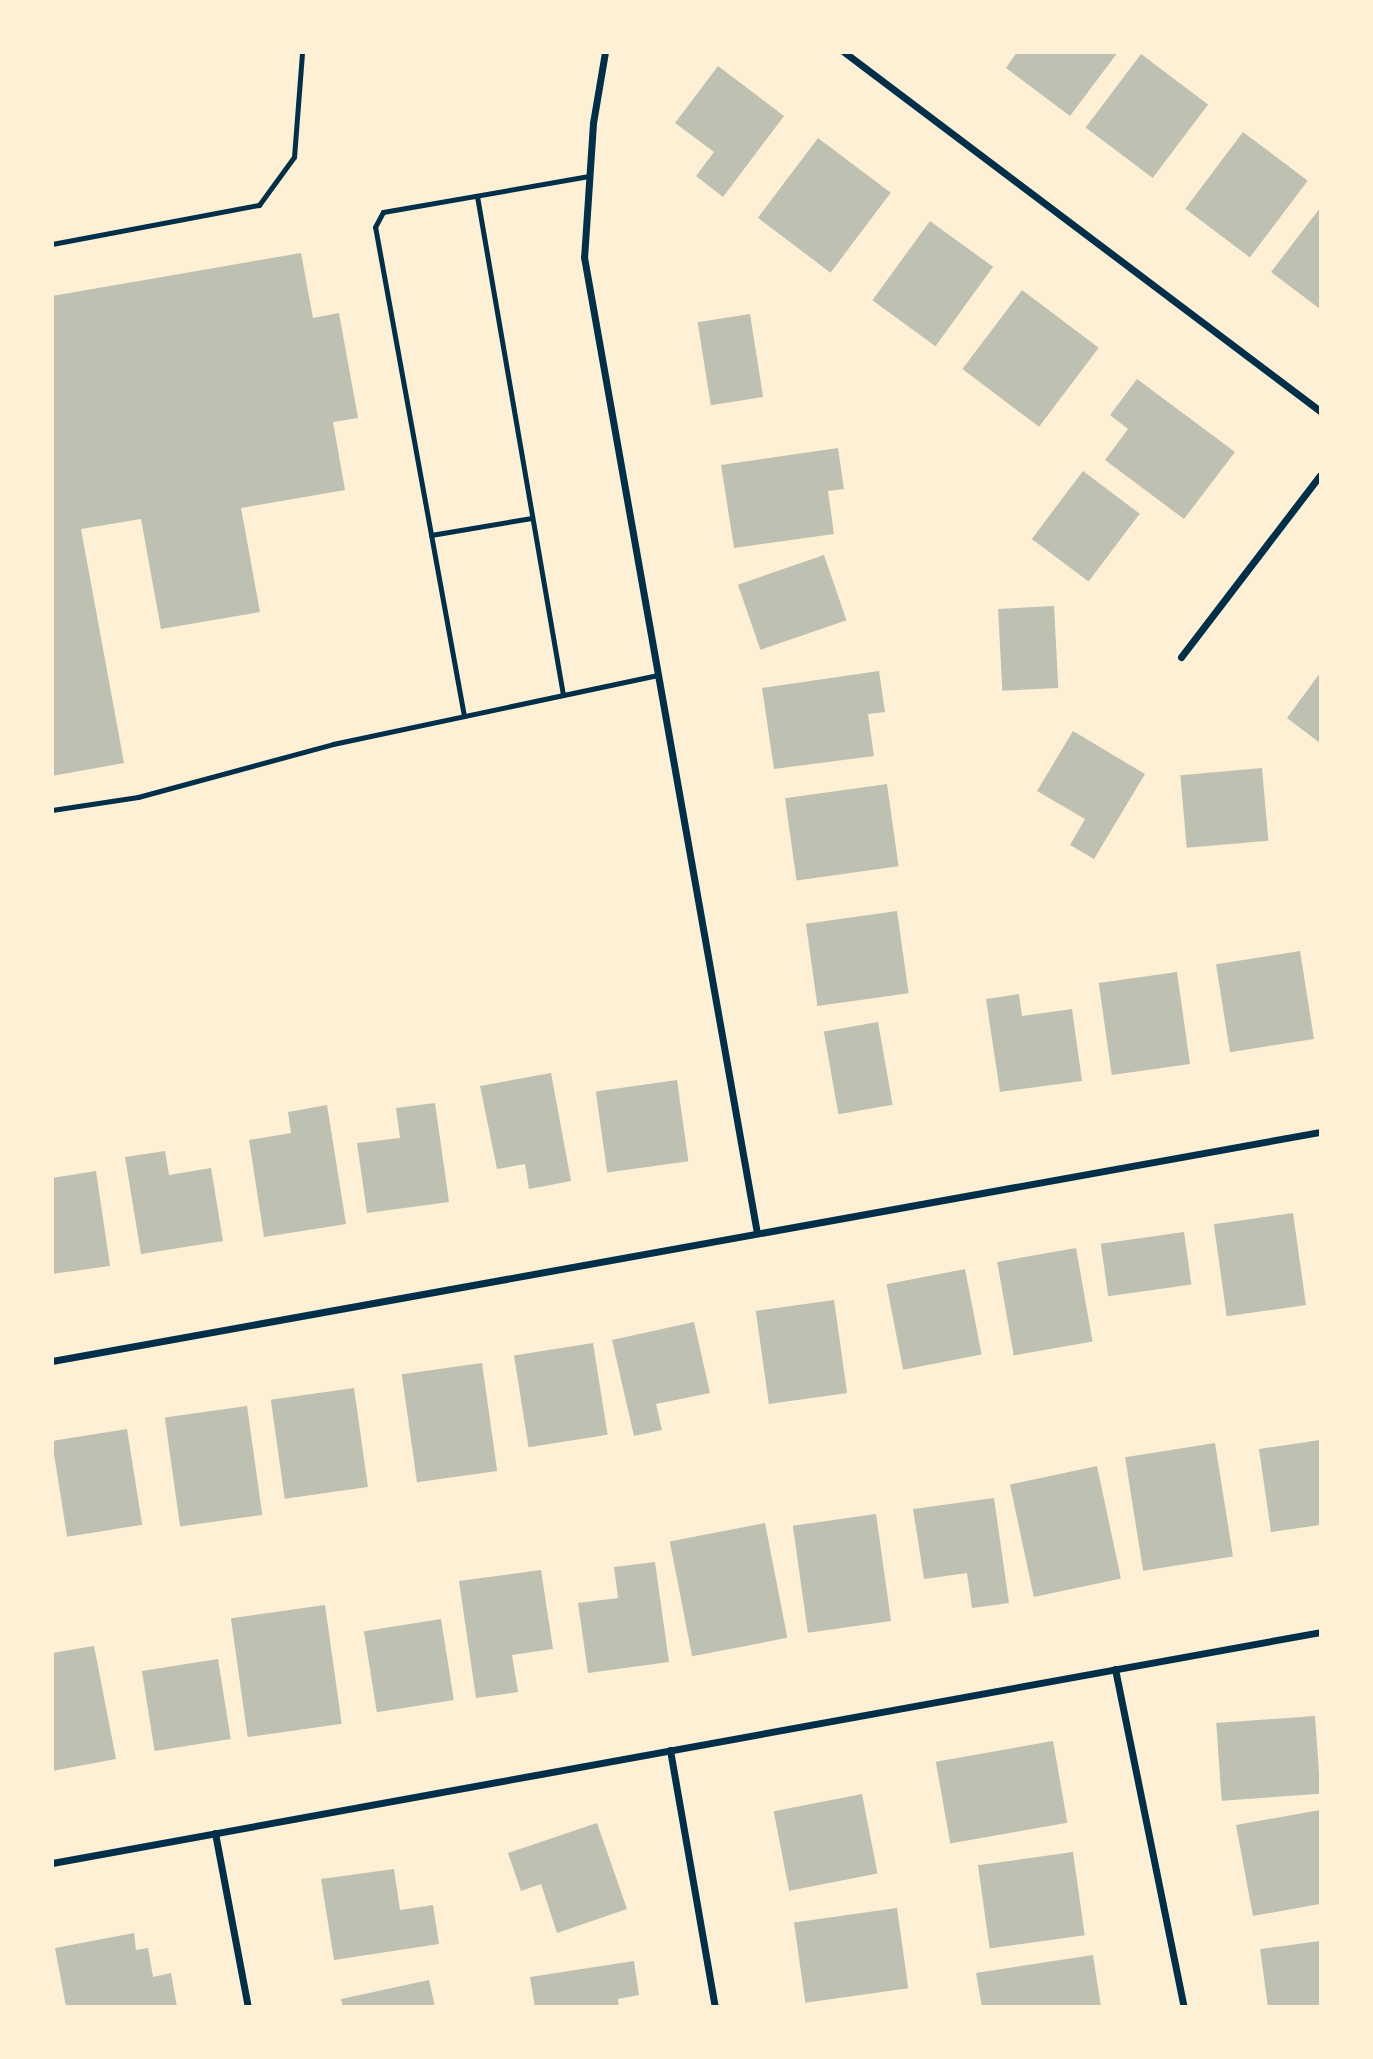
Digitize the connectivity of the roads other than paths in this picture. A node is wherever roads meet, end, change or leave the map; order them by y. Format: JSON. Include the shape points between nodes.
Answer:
{"nodes":[{"id":1,"x":302,"y":52,"type":"edge"},
{"id":2,"x":606,"y":52,"type":"edge"},
{"id":3,"x":844,"y":52,"type":"edge"},
{"id":4,"x":589,"y":176,"type":"junction"},
{"id":5,"x":477,"y":196,"type":"junction"},
{"id":6,"x":52,"y":244,"type":"edge"},
{"id":7,"x":1321,"y":411,"type":"edge"},
{"id":8,"x":1321,"y":475,"type":"edge"},
{"id":9,"x":532,"y":518,"type":"junction"},
{"id":10,"x":431,"y":535,"type":"junction"},
{"id":11,"x":1181,"y":657,"type":"dead end"},
{"id":12,"x":658,"y":675,"type":"junction"},
{"id":13,"x":563,"y":695,"type":"junction"},
{"id":14,"x":464,"y":716,"type":"junction"},
{"id":15,"x":52,"y":810,"type":"edge"},
{"id":16,"x":1321,"y":1132,"type":"edge"},
{"id":17,"x":757,"y":1233,"type":"junction"},
{"id":18,"x":52,"y":1361,"type":"edge"},
{"id":19,"x":1321,"y":1632,"type":"edge"},
{"id":20,"x":1115,"y":1669,"type":"junction"},
{"id":21,"x":670,"y":1750,"type":"junction"},
{"id":22,"x":215,"y":1833,"type":"junction"},
{"id":23,"x":52,"y":1863,"type":"edge"},
{"id":24,"x":248,"y":2007,"type":"edge"},
{"id":25,"x":715,"y":2007,"type":"edge"},
{"id":26,"x":1184,"y":2007,"type":"edge"}],
"edges":[{"from":1,"to":6,"type":"lane","via":[[294,157],[258,205]]},
{"from":2,"to":4,"type":"street"},
{"from":3,"to":7,"type":"street"},
{"from":4,"to":5,"type":"lane"},
{"from":4,"to":12,"type":"street","via":[[584,257]]},
{"from":5,"to":9,"type":"lane"},
{"from":5,"to":10,"type":"lane","via":[[383,212],[375,227]]},
{"from":8,"to":11,"type":"street"},
{"from":9,"to":10,"type":"lane"},
{"from":9,"to":13,"type":"lane"},
{"from":10,"to":14,"type":"lane"},
{"from":12,"to":13,"type":"lane"},
{"from":12,"to":17,"type":"street"},
{"from":13,"to":14,"type":"lane"},
{"from":14,"to":15,"type":"lane","via":[[333,744],[138,797]]},
{"from":16,"to":17,"type":"street"},
{"from":17,"to":18,"type":"street"},
{"from":19,"to":20,"type":"street"},
{"from":20,"to":21,"type":"street"},
{"from":20,"to":26,"type":"street"},
{"from":21,"to":22,"type":"street"},
{"from":21,"to":25,"type":"street"},
{"from":22,"to":23,"type":"street"},
{"from":22,"to":24,"type":"street"}]}
